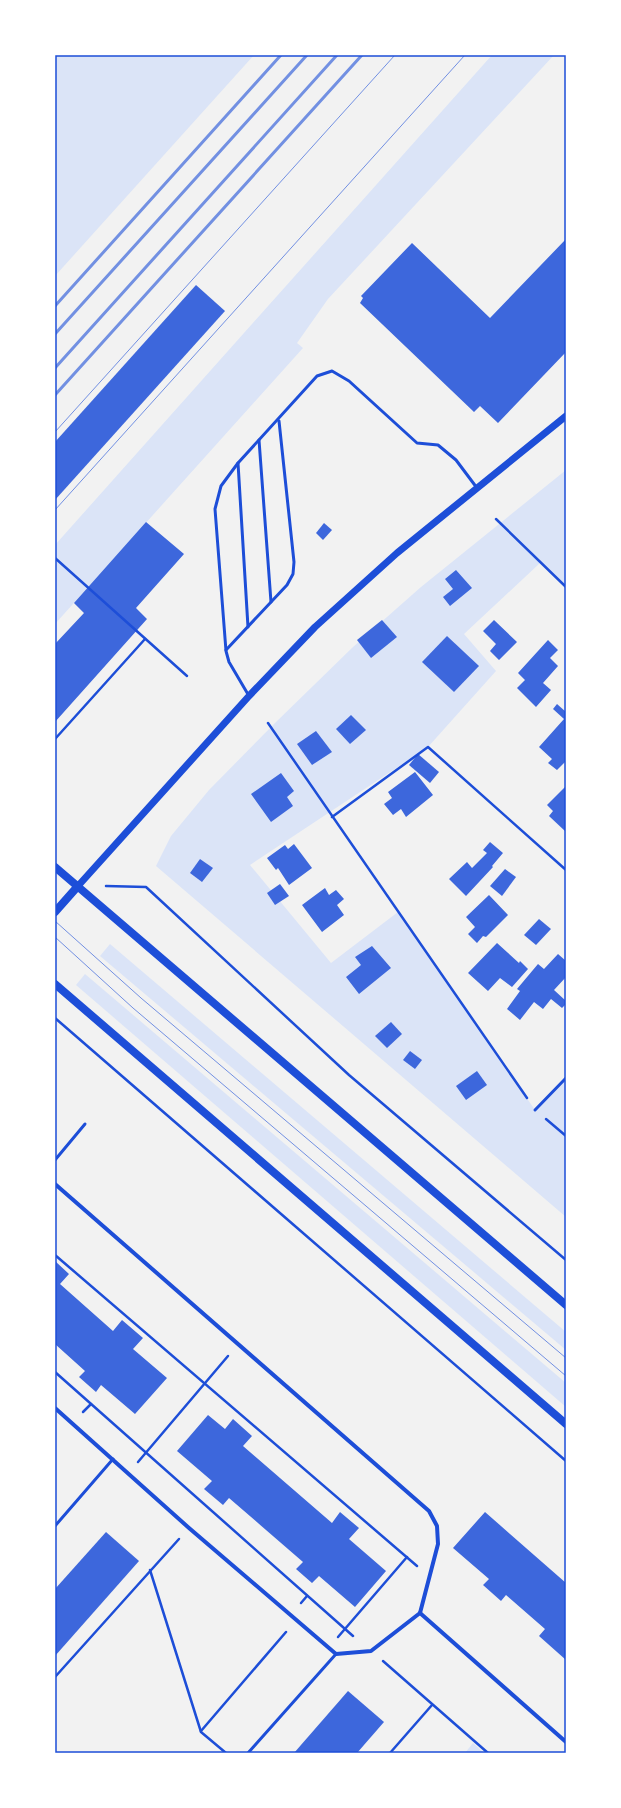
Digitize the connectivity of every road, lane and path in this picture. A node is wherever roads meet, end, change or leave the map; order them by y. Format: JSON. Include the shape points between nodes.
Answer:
{"nodes":[{"id":1,"x":566,"y":416,"type":"edge"},
{"id":2,"x":279,"y":420,"type":"junction"},
{"id":3,"x":259,"y":440,"type":"junction"},
{"id":4,"x":238,"y":463,"type":"junction"},
{"id":5,"x":477,"y":488,"type":"junction"},
{"id":6,"x":496,"y":519,"type":"dead end"},
{"id":7,"x":55,"y":558,"type":"edge"},
{"id":8,"x":566,"y":587,"type":"edge"},
{"id":9,"x":271,"y":602,"type":"junction"},
{"id":10,"x":248,"y":627,"type":"junction"},
{"id":11,"x":145,"y":639,"type":"junction"},
{"id":12,"x":226,"y":651,"type":"junction"},
{"id":13,"x":187,"y":676,"type":"dead end"},
{"id":14,"x":249,"y":696,"type":"junction"},
{"id":15,"x":268,"y":723,"type":"dead end"},
{"id":16,"x":55,"y":739,"type":"edge"},
{"id":17,"x":332,"y":817,"type":"junction"},
{"id":18,"x":55,"y":867,"type":"edge"},
{"id":19,"x":566,"y":870,"type":"edge"},
{"id":20,"x":78,"y":886,"type":"junction"},
{"id":21,"x":55,"y":912,"type":"edge"},
{"id":22,"x":55,"y":984,"type":"edge"},
{"id":23,"x":55,"y":1018,"type":"edge"},
{"id":24,"x":566,"y":1078,"type":"edge"},
{"id":25,"x":535,"y":1110,"type":"junction"},
{"id":26,"x":85,"y":1124,"type":"dead end"},
{"id":27,"x":566,"y":1136,"type":"edge"},
{"id":28,"x":55,"y":1160,"type":"edge"},
{"id":29,"x":55,"y":1184,"type":"edge"},
{"id":30,"x":55,"y":1255,"type":"edge"},
{"id":31,"x":566,"y":1260,"type":"edge"},
{"id":32,"x":566,"y":1305,"type":"edge"},
{"id":33,"x":238,"y":1345,"type":"junction"},
{"id":34,"x":55,"y":1372,"type":"edge"},
{"id":35,"x":204,"y":1385,"type":"junction"},
{"id":36,"x":55,"y":1408,"type":"edge"},
{"id":37,"x":566,"y":1424,"type":"edge"},
{"id":38,"x":146,"y":1452,"type":"junction"},
{"id":39,"x":114,"y":1459,"type":"junction"},
{"id":40,"x":566,"y":1461,"type":"edge"},
{"id":41,"x":128,"y":1473,"type":"junction"},
{"id":42,"x":55,"y":1526,"type":"edge"},
{"id":43,"x":189,"y":1528,"type":"junction"},
{"id":44,"x":407,"y":1558,"type":"junction"},
{"id":45,"x":433,"y":1568,"type":"junction"},
{"id":46,"x":150,"y":1570,"type":"junction"},
{"id":47,"x":420,"y":1613,"type":"junction"},
{"id":48,"x":296,"y":1620,"type":"junction"},
{"id":49,"x":345,"y":1630,"type":"junction"},
{"id":50,"x":329,"y":1648,"type":"junction"},
{"id":51,"x":371,"y":1651,"type":"junction"},
{"id":52,"x":336,"y":1654,"type":"junction"},
{"id":53,"x":55,"y":1677,"type":"edge"},
{"id":54,"x":432,"y":1705,"type":"junction"},
{"id":55,"x":200,"y":1732,"type":"junction"},
{"id":56,"x":566,"y":1742,"type":"edge"},
{"id":57,"x":226,"y":1753,"type":"edge"},
{"id":58,"x":248,"y":1753,"type":"edge"},
{"id":59,"x":390,"y":1753,"type":"edge"},
{"id":60,"x":488,"y":1753,"type":"edge"}],
"edges":[{"from":1,"to":5,"type":"street"},
{"from":2,"to":3,"type":"lane"},
{"from":2,"to":5,"type":"lane","via":[[318,376],[332,371],[349,381],[418,443],[438,445],[456,460]]},
{"from":2,"to":9,"type":"lane","via":[[294,562],[293,574],[287,585]]},
{"from":3,"to":4,"type":"lane"},
{"from":3,"to":9,"type":"lane"},
{"from":4,"to":10,"type":"lane"},
{"from":4,"to":12,"type":"lane","via":[[220,486],[215,509]]},
{"from":5,"to":14,"type":"street","via":[[397,553],[315,627]]},
{"from":6,"to":8,"type":"path"},
{"from":7,"to":11,"type":"path"},
{"from":9,"to":10,"type":"lane"},
{"from":10,"to":12,"type":"lane"},
{"from":11,"to":13,"type":"path"},
{"from":11,"to":16,"type":"path"},
{"from":12,"to":14,"type":"lane","via":[[229,662]]},
{"from":14,"to":20,"type":"street"},
{"from":15,"to":17,"type":"path"},
{"from":17,"to":19,"type":"path","via":[[428,746]]},
{"from":17,"to":25,"type":"path"},
{"from":18,"to":20,"type":"main road"},
{"from":20,"to":21,"type":"main road"},
{"from":20,"to":31,"type":"path","via":[[146,888],[349,1075]]},
{"from":20,"to":32,"type":"main road"},
{"from":22,"to":37,"type":"main road"},
{"from":23,"to":40,"type":"path"},
{"from":24,"to":25,"type":"lane"},
{"from":25,"to":27,"type":"path"},
{"from":26,"to":28,"type":"lane"},
{"from":29,"to":33,"type":"street"},
{"from":30,"to":35,"type":"path"},
{"from":33,"to":35,"type":"path"},
{"from":33,"to":45,"type":"street","via":[[429,1511],[437,1526],[438,1544]]},
{"from":34,"to":38,"type":"path"},
{"from":35,"to":38,"type":"path"},
{"from":35,"to":44,"type":"path"},
{"from":36,"to":39,"type":"street"},
{"from":38,"to":41,"type":"path"},
{"from":38,"to":49,"type":"path"},
{"from":39,"to":41,"type":"street"},
{"from":39,"to":42,"type":"lane"},
{"from":41,"to":43,"type":"street"},
{"from":43,"to":46,"type":"path"},
{"from":43,"to":48,"type":"street"},
{"from":44,"to":45,"type":"path","via":[[420,1568]]},
{"from":44,"to":49,"type":"path"},
{"from":45,"to":47,"type":"street"},
{"from":46,"to":53,"type":"path"},
{"from":46,"to":55,"type":"path"},
{"from":47,"to":51,"type":"street"},
{"from":47,"to":56,"type":"street"},
{"from":48,"to":50,"type":"street"},
{"from":48,"to":55,"type":"path"},
{"from":49,"to":50,"type":"path"},
{"from":49,"to":51,"type":"path"},
{"from":50,"to":52,"type":"street"},
{"from":51,"to":52,"type":"street"},
{"from":51,"to":54,"type":"path"},
{"from":52,"to":58,"type":"lane"},
{"from":54,"to":59,"type":"path"},
{"from":54,"to":60,"type":"path"},
{"from":55,"to":57,"type":"path"}]}
